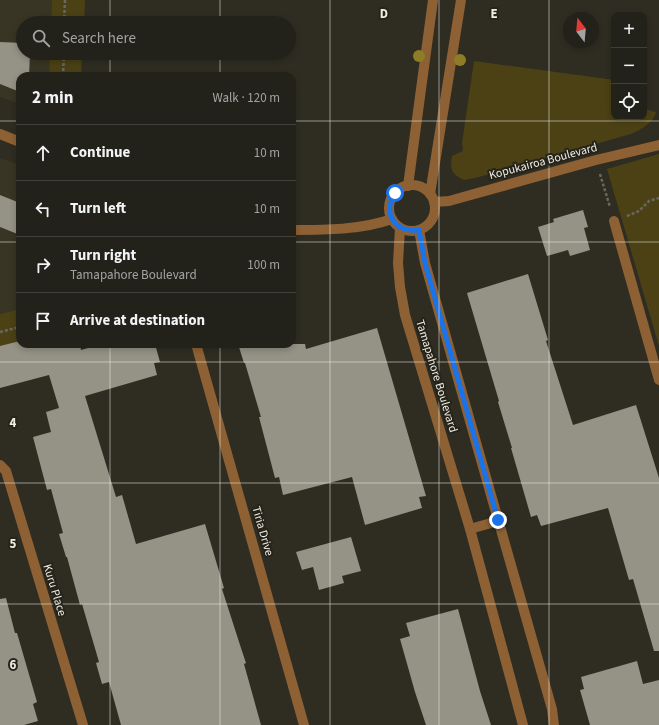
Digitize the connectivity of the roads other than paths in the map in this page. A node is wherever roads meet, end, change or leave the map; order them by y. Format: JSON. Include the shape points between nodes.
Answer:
{"nodes":[{"id":1,"x":433,"y":0,"type":"edge"},
{"id":2,"x":461,"y":0,"type":"edge"},
{"id":3,"x":0,"y":134,"type":"edge"},
{"id":4,"x":16,"y":140,"type":"edge"},
{"id":5,"x":659,"y":145,"type":"edge"},
{"id":6,"x":408,"y":186,"type":"junction"},
{"id":7,"x":432,"y":198,"type":"junction"},
{"id":8,"x":392,"y":219,"type":"junction"},
{"id":9,"x":614,"y":221,"type":"road end"},
{"id":10,"x":400,"y":228,"type":"junction"},
{"id":11,"x":296,"y":230,"type":"edge"},
{"id":12,"x":419,"y":230,"type":"junction"},
{"id":13,"x":197,"y":348,"type":"edge"},
{"id":14,"x":659,"y":380,"type":"edge"},
{"id":15,"x":0,"y":465,"type":"edge"},
{"id":16,"x":498,"y":520,"type":"junction"},
{"id":17,"x":470,"y":529,"type":"junction"},
{"id":18,"x":83,"y":725,"type":"edge"},
{"id":19,"x":304,"y":725,"type":"edge"},
{"id":20,"x":523,"y":725,"type":"edge"},
{"id":21,"x":554,"y":725,"type":"edge"}],
"edges":[{"from":1,"to":6,"type":"street"},
{"from":2,"to":7,"type":"street"},
{"from":3,"to":4,"type":"street"},
{"from":5,"to":7,"type":"street","name":"Kopukairoa Boulevard","via":[[450,201]]},
{"from":6,"to":7,"type":"street","via":[[420,187]]},
{"from":6,"to":8,"type":"street","via":[[395,193],[391,199],[389,212]]},
{"from":7,"to":12,"type":"street","via":[[435,209],[430,222]]},
{"from":8,"to":10,"type":"street"},
{"from":8,"to":11,"type":"street","via":[[352,228]]},
{"from":9,"to":14,"type":"street"},
{"from":10,"to":12,"type":"street"},
{"from":10,"to":17,"type":"street","name":"Tamapahore Boulevard","via":[[398,263],[405,315]]},
{"from":12,"to":16,"type":"street","name":"Tamapahore Boulevard","via":[[425,263]]},
{"from":13,"to":19,"type":"street","name":"Tiria Drive"},
{"from":15,"to":18,"type":"street","name":"Kuru Place","via":[[6,471]]},
{"from":16,"to":17,"type":"street"},
{"from":16,"to":21,"type":"street","name":"Tamapahore Boulevard","via":[[552,709]]},
{"from":17,"to":20,"type":"street","name":"Tamapahore Boulevard"}]}
